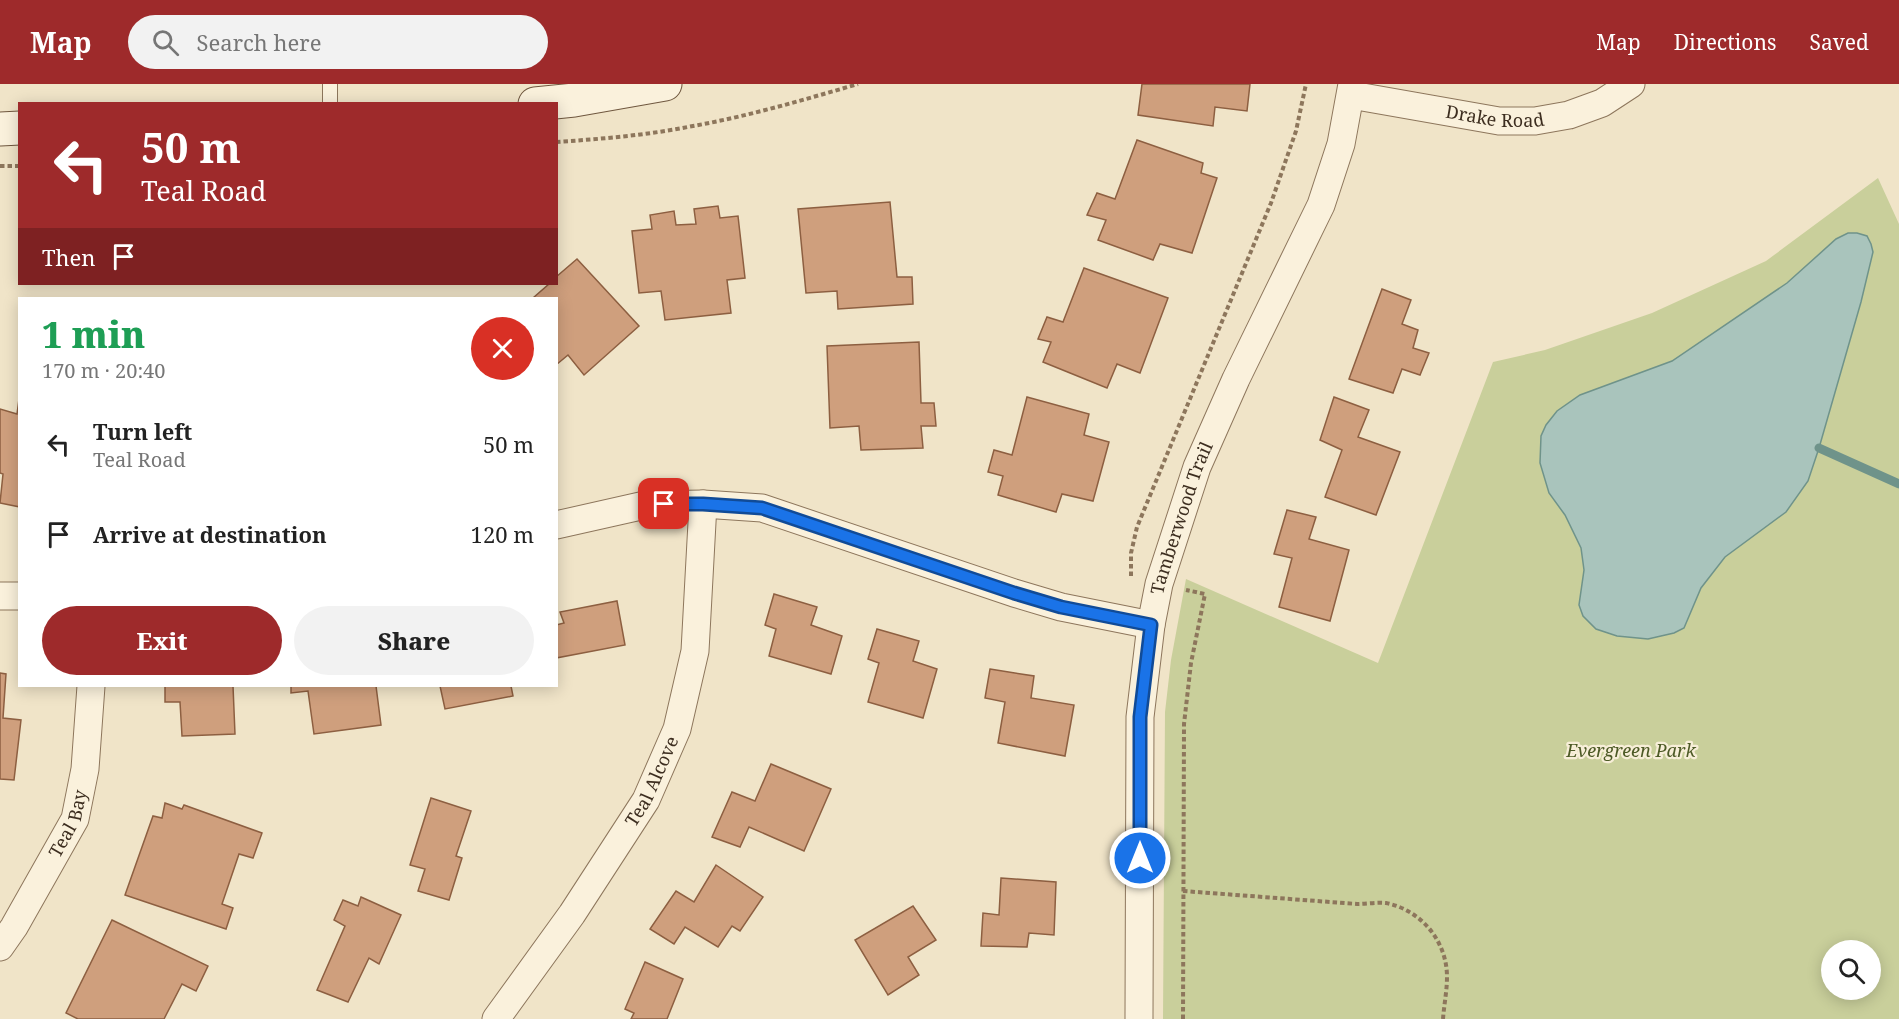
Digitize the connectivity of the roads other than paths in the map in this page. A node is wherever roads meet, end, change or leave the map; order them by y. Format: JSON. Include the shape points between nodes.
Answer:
{"nodes":[{"id":1,"x":330,"y":84,"type":"edge"},
{"id":2,"x":665,"y":84,"type":"edge"},
{"id":3,"x":1631,"y":84,"type":"edge"},
{"id":4,"x":1351,"y":89,"type":"edge"},
{"id":5,"x":330,"y":102,"type":"edge"},
{"id":6,"x":554,"y":102,"type":"edge"},
{"id":7,"x":18,"y":128,"type":"edge"},
{"id":8,"x":0,"y":129,"type":"edge"},
{"id":9,"x":703,"y":504,"type":"junction"},
{"id":10,"x":558,"y":525,"type":"edge"},
{"id":11,"x":0,"y":596,"type":"edge"},
{"id":12,"x":18,"y":596,"type":"edge"},
{"id":13,"x":1151,"y":625,"type":"junction"},
{"id":14,"x":91,"y":687,"type":"edge"},
{"id":15,"x":0,"y":946,"type":"edge"},
{"id":16,"x":496,"y":1019,"type":"edge"},
{"id":17,"x":1139,"y":1019,"type":"edge"}],
"edges":[{"from":1,"to":5,"type":"lane"},
{"from":2,"to":6,"type":"street"},
{"from":3,"to":4,"type":"street","name":"Drake Road","via":[[1602,102],[1569,115],[1535,121],[1499,121]]},
{"from":4,"to":13,"type":"street","name":"Tamberwood Trail","via":[[1341,144],[1321,205],[1197,467],[1161,572]]},
{"from":7,"to":8,"type":"street"},
{"from":9,"to":10,"type":"street","via":[[645,505]]},
{"from":9,"to":13,"type":"street","via":[[762,508],[1014,593]]},
{"from":9,"to":16,"type":"street","name":"Teal Alcove","via":[[695,651],[677,729],[646,800],[572,914]]},
{"from":11,"to":12,"type":"street"},
{"from":13,"to":17,"type":"street","name":"Tamberwood Trail","via":[[1140,717]]},
{"from":14,"to":15,"type":"street","name":"Teal Bay","via":[[85,769],[75,819]]}]}
